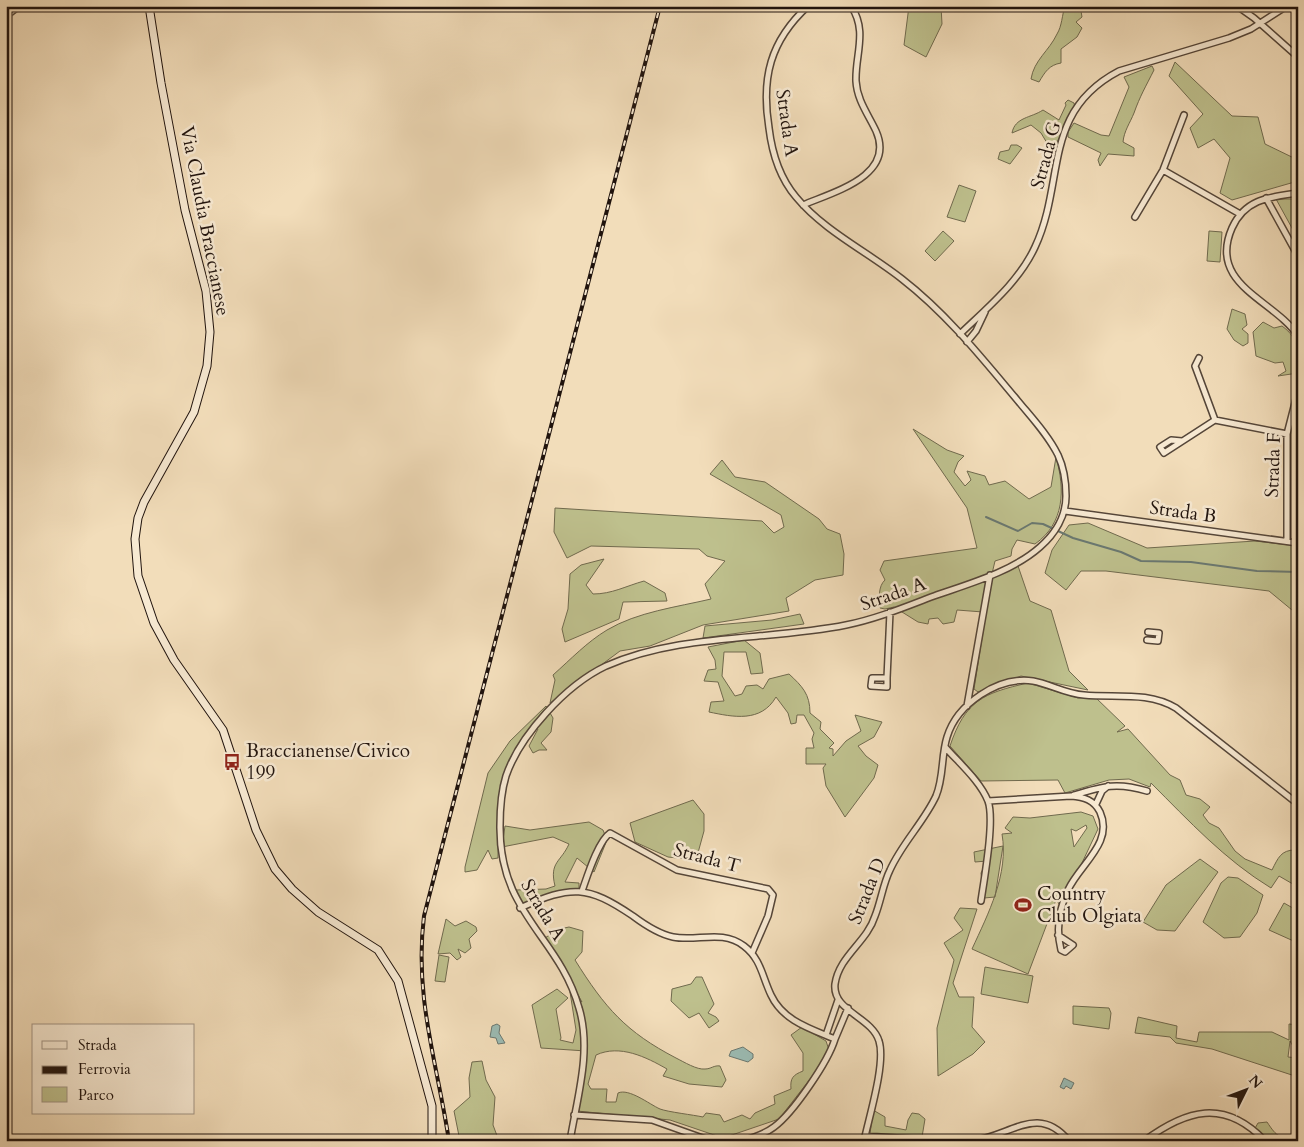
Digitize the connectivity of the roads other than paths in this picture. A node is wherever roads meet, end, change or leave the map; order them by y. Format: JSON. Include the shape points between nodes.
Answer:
{"nodes":[{"id":1,"x":19,"y":6,"type":"edge"},
{"id":2,"x":149,"y":6,"type":"edge"},
{"id":3,"x":808,"y":6,"type":"edge"},
{"id":4,"x":851,"y":6,"type":"edge"},
{"id":5,"x":1237,"y":6,"type":"edge"},
{"id":6,"x":1287,"y":6,"type":"edge"},
{"id":7,"x":6,"y":16,"type":"edge"},
{"id":8,"x":1260,"y":24,"type":"junction"},
{"id":9,"x":1298,"y":57,"type":"edge"},
{"id":10,"x":1184,"y":115,"type":"dead end"},
{"id":11,"x":1163,"y":170,"type":"junction"},
{"id":12,"x":1298,"y":193,"type":"edge"},
{"id":13,"x":1266,"y":198,"type":"junction"},
{"id":14,"x":803,"y":205,"type":"junction"},
{"id":15,"x":1240,"y":214,"type":"junction"},
{"id":16,"x":1135,"y":217,"type":"dead end"},
{"id":17,"x":1298,"y":256,"type":"edge"},
{"id":18,"x":986,"y":309,"type":"junction"},
{"id":19,"x":960,"y":334,"type":"junction"},
{"id":20,"x":1298,"y":336,"type":"edge"},
{"id":21,"x":967,"y":342,"type":"junction"},
{"id":22,"x":1200,"y":358,"type":"dead end"},
{"id":23,"x":1298,"y":391,"type":"edge"},
{"id":24,"x":1215,"y":420,"type":"junction"},
{"id":25,"x":1287,"y":434,"type":"junction"},
{"id":26,"x":1182,"y":441,"type":"dead end"},
{"id":27,"x":1065,"y":511,"type":"junction"},
{"id":28,"x":1287,"y":541,"type":"junction"},
{"id":29,"x":1298,"y":543,"type":"edge"},
{"id":30,"x":990,"y":575,"type":"junction"},
{"id":31,"x":890,"y":612,"type":"junction"},
{"id":32,"x":1148,"y":632,"type":"dead end"},
{"id":33,"x":1147,"y":640,"type":"dead end"},
{"id":34,"x":887,"y":678,"type":"dead end"},
{"id":35,"x":967,"y":706,"type":"junction"},
{"id":36,"x":945,"y":747,"type":"junction"},
{"id":37,"x":1100,"y":789,"type":"junction"},
{"id":38,"x":1147,"y":791,"type":"dead end"},
{"id":39,"x":1071,"y":796,"type":"junction"},
{"id":40,"x":988,"y":801,"type":"junction"},
{"id":41,"x":1096,"y":804,"type":"junction"},
{"id":42,"x":1298,"y":804,"type":"edge"},
{"id":43,"x":582,"y":891,"type":"junction"},
{"id":44,"x":981,"y":901,"type":"dead end"},
{"id":45,"x":520,"y":908,"type":"junction"},
{"id":46,"x":1058,"y":935,"type":"dead end"},
{"id":47,"x":752,"y":953,"type":"junction"},
{"id":48,"x":838,"y":1000,"type":"junction"},
{"id":49,"x":848,"y":1008,"type":"junction"},
{"id":50,"x":826,"y":1035,"type":"junction"},
{"id":51,"x":835,"y":1039,"type":"junction"},
{"id":52,"x":574,"y":1115,"type":"junction"},
{"id":53,"x":865,"y":1138,"type":"edge"},
{"id":54,"x":432,"y":1141,"type":"edge"},
{"id":55,"x":570,"y":1141,"type":"edge"},
{"id":56,"x":712,"y":1141,"type":"edge"},
{"id":57,"x":742,"y":1141,"type":"edge"},
{"id":58,"x":944,"y":1141,"type":"edge"},
{"id":59,"x":970,"y":1141,"type":"edge"},
{"id":60,"x":1069,"y":1141,"type":"edge"},
{"id":61,"x":1144,"y":1141,"type":"edge"},
{"id":62,"x":1265,"y":1141,"type":"edge"}],
"edges":[{"from":1,"to":7,"type":"street"},
{"from":2,"to":54,"type":"main road","name":"Via Claudia Braccianese","via":[[185,210],[206,291],[210,332],[207,366],[194,412],[138,518],[135,551],[141,588],[154,623],[174,660],[223,730],[253,822],[276,869],[307,903],[378,950],[393,970],[403,991],[432,1106]]},
{"from":3,"to":14,"type":"street","name":"Strada A","via":[[776,46],[765,90],[776,160],[786,183]]},
{"from":4,"to":14,"type":"street","via":[[860,31],[857,88],[878,137],[880,151],[874,165],[862,178]]},
{"from":5,"to":8,"type":"street"},
{"from":6,"to":8,"type":"street","name":"Strada G"},
{"from":8,"to":9,"type":"street"},
{"from":8,"to":18,"type":"street","name":"Strada G","via":[[1229,38],[1126,68],[1106,78],[1086,95],[1061,138],[1046,214],[1036,246],[1023,268]]},
{"from":10,"to":11,"type":"street"},
{"from":11,"to":15,"type":"street"},
{"from":11,"to":16,"type":"street"},
{"from":12,"to":13,"type":"street"},
{"from":13,"to":15,"type":"street","via":[[1250,203]]},
{"from":13,"to":17,"type":"street"},
{"from":14,"to":19,"type":"street","name":"Strada A","via":[[912,286]]},
{"from":15,"to":20,"type":"street","via":[[1230,232],[1227,247],[1234,274],[1242,286]]},
{"from":18,"to":19,"type":"street","name":"Strada G"},
{"from":18,"to":21,"type":"street","name":"Strada G"},
{"from":19,"to":21,"type":"street","name":"Strada A"},
{"from":21,"to":27,"type":"street","name":"Strada A","via":[[1055,450],[1064,472]]},
{"from":22,"to":24,"type":"street","via":[[1195,366]]},
{"from":23,"to":25,"type":"street","name":"Strada F"},
{"from":24,"to":25,"type":"street"},
{"from":24,"to":26,"type":"street"},
{"from":25,"to":28,"type":"street","name":"Strada F"},
{"from":27,"to":28,"type":"street","name":"Strada B"},
{"from":27,"to":30,"type":"street","name":"Strada A","via":[[1043,544]]},
{"from":28,"to":29,"type":"street","name":"Strada B"},
{"from":30,"to":31,"type":"street","name":"Strada A"},
{"from":30,"to":35,"type":"street","name":"Strada D"},
{"from":31,"to":34,"type":"street"},
{"from":31,"to":45,"type":"street","name":"Strada A","via":[[822,629],[719,640],[648,652],[602,668],[572,688],[529,735],[512,762],[503,788],[500,852],[507,880]]},
{"from":32,"to":33,"type":"street","via":[[1159,633],[1158,641]]},
{"from":35,"to":36,"type":"street","name":"Strada D","via":[[952,725]]},
{"from":35,"to":42,"type":"street","name":"Strada D","via":[[998,687],[1024,680],[1082,695],[1135,696],[1157,700],[1176,708]]},
{"from":36,"to":40,"type":"street"},
{"from":36,"to":48,"type":"street","name":"Strada D","via":[[936,796],[889,871],[870,929],[840,968],[835,983]]},
{"from":37,"to":38,"type":"street","via":[[1126,784]]},
{"from":37,"to":39,"type":"street"},
{"from":37,"to":41,"type":"street"},
{"from":39,"to":40,"type":"street"},
{"from":39,"to":41,"type":"street"},
{"from":40,"to":44,"type":"street","via":[[990,816]]},
{"from":41,"to":46,"type":"street","via":[[1104,821],[1102,836],[1068,890]]},
{"from":43,"to":45,"type":"street","via":[[546,898]]},
{"from":43,"to":47,"type":"street","via":[[606,899],[666,935],[724,937],[740,943]]},
{"from":43,"to":47,"type":"street","name":"Strada T","via":[[591,866],[610,832],[678,870],[768,889],[773,895],[770,910]]},
{"from":45,"to":52,"type":"street","name":"Strada A","via":[[565,973],[580,1010],[584,1049]]},
{"from":47,"to":50,"type":"street","via":[[762,968],[771,995],[781,1008],[796,1022]]},
{"from":48,"to":49,"type":"street"},
{"from":48,"to":50,"type":"street"},
{"from":49,"to":51,"type":"street"},
{"from":49,"to":53,"type":"street","via":[[873,1029],[882,1051]]},
{"from":50,"to":51,"type":"street"},
{"from":51,"to":57,"type":"street","via":[[825,1064],[783,1119],[771,1130]]},
{"from":52,"to":55,"type":"street","name":"Strada A"},
{"from":52,"to":56,"type":"street","via":[[644,1118]]},
{"from":53,"to":58,"type":"street"},
{"from":59,"to":60,"type":"street","via":[[994,1137],[1037,1122],[1051,1125]]},
{"from":61,"to":62,"type":"street","via":[[1177,1119],[1210,1114],[1236,1119]]}]}
